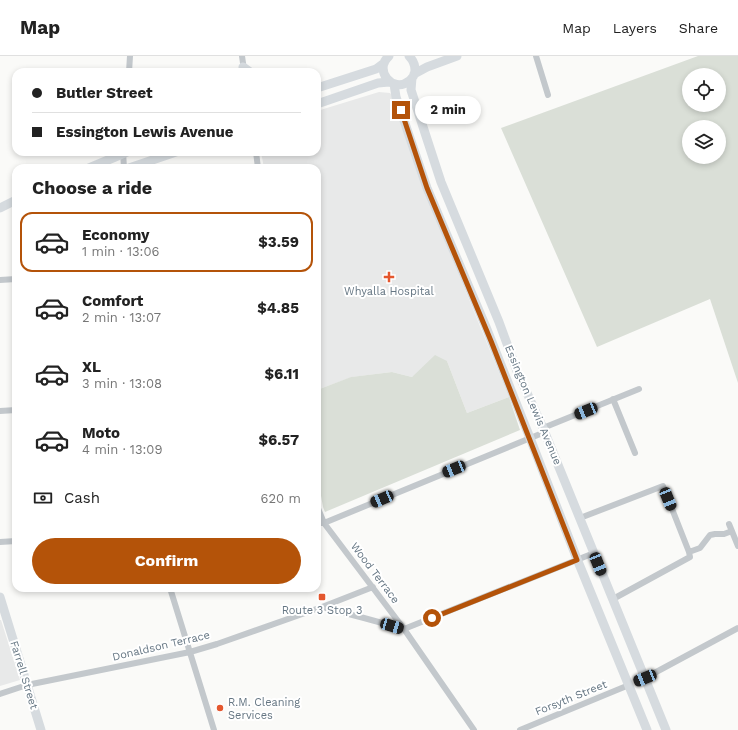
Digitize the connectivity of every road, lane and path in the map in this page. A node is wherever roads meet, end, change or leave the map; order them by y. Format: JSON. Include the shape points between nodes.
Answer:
{"nodes":[{"id":1,"x":130,"y":56,"type":"edge"},
{"id":2,"x":242,"y":56,"type":"edge"},
{"id":3,"x":409,"y":56,"type":"edge"},
{"id":4,"x":457,"y":56,"type":"edge"},
{"id":5,"x":536,"y":56,"type":"edge"},
{"id":6,"x":387,"y":58,"type":"edge"},
{"id":7,"x":128,"y":68,"type":"edge"},
{"id":8,"x":245,"y":68,"type":"edge"},
{"id":9,"x":413,"y":76,"type":"junction"},
{"id":10,"x":392,"y":83,"type":"junction"},
{"id":11,"x":321,"y":87,"type":"edge"},
{"id":12,"x":548,"y":95,"type":"dead end"},
{"id":13,"x":321,"y":103,"type":"edge"},
{"id":14,"x":117,"y":156,"type":"edge"},
{"id":15,"x":164,"y":156,"type":"edge"},
{"id":16,"x":98,"y":164,"type":"edge"},
{"id":17,"x":140,"y":164,"type":"edge"},
{"id":18,"x":12,"y":202,"type":"edge"},
{"id":19,"x":0,"y":208,"type":"edge"},
{"id":20,"x":0,"y":280,"type":"edge"},
{"id":21,"x":12,"y":280,"type":"edge"},
{"id":22,"x":639,"y":389,"type":"dead end"},
{"id":23,"x":613,"y":399,"type":"junction"},
{"id":24,"x":12,"y":410,"type":"edge"},
{"id":25,"x":0,"y":411,"type":"edge"},
{"id":26,"x":544,"y":430,"type":"junction"},
{"id":27,"x":530,"y":438,"type":"junction"},
{"id":28,"x":635,"y":453,"type":"dead end"},
{"id":29,"x":321,"y":516,"type":"edge"},
{"id":30,"x":580,"y":518,"type":"junction"},
{"id":31,"x":324,"y":523,"type":"junction"},
{"id":32,"x":729,"y":524,"type":"dead end"},
{"id":33,"x":732,"y":531,"type":"junction"},
{"id":34,"x":12,"y":541,"type":"edge"},
{"id":35,"x":0,"y":542,"type":"edge"},
{"id":36,"x":738,"y":546,"type":"edge"},
{"id":37,"x":690,"y":552,"type":"junction"},
{"id":38,"x":594,"y":553,"type":"junction"},
{"id":39,"x":577,"y":560,"type":"junction"},
{"id":40,"x":373,"y":587,"type":"junction"},
{"id":41,"x":171,"y":592,"type":"edge"},
{"id":42,"x":0,"y":597,"type":"edge"},
{"id":43,"x":613,"y":599,"type":"junction"},
{"id":44,"x":322,"y":607,"type":"junction"},
{"id":45,"x":738,"y":628,"type":"edge"},
{"id":46,"x":404,"y":629,"type":"junction"},
{"id":47,"x":190,"y":652,"type":"junction"},
{"id":48,"x":645,"y":678,"type":"junction"},
{"id":49,"x":27,"y":685,"type":"junction"},
{"id":50,"x":629,"y":685,"type":"junction"},
{"id":51,"x":0,"y":694,"type":"edge"},
{"id":52,"x":41,"y":730,"type":"edge"},
{"id":53,"x":214,"y":730,"type":"edge"},
{"id":54,"x":474,"y":730,"type":"edge"},
{"id":55,"x":520,"y":730,"type":"edge"},
{"id":56,"x":647,"y":730,"type":"edge"},
{"id":57,"x":666,"y":730,"type":"edge"}],
"edges":[{"from":1,"to":7,"type":"street"},
{"from":2,"to":8,"type":"street"},
{"from":3,"to":9,"type":"street","name":"Essington Lewis Avenue","via":[[414,63]]},
{"from":4,"to":9,"type":"street","via":[[427,67]]},
{"from":5,"to":12,"type":"street"},
{"from":6,"to":10,"type":"street","name":"Essington Lewis Avenue","via":[[383,73]]},
{"from":6,"to":11,"type":"street","via":[[376,69]]},
{"from":9,"to":10,"type":"street","via":[[404,84]]},
{"from":9,"to":26,"type":"street","name":"Essington Lewis Avenue","via":[[411,90],[441,182],[517,371]]},
{"from":10,"to":13,"type":"street","via":[[378,83]]},
{"from":10,"to":27,"type":"street","name":"Essington Lewis Avenue","via":[[427,188]]},
{"from":14,"to":16,"type":"street"},
{"from":15,"to":17,"type":"street"},
{"from":18,"to":19,"type":"street"},
{"from":20,"to":21,"type":"street"},
{"from":22,"to":23,"type":"street"},
{"from":23,"to":26,"type":"street"},
{"from":23,"to":28,"type":"street"},
{"from":24,"to":25,"type":"street"},
{"from":26,"to":27,"type":"street"},
{"from":26,"to":30,"type":"street","name":"Essington Lewis Avenue"},
{"from":27,"to":31,"type":"street"},
{"from":27,"to":39,"type":"street","name":"Essington Lewis Avenue"},
{"from":29,"to":31,"type":"street","name":"Wood Terrace"},
{"from":30,"to":37,"type":"street","via":[[662,486]]},
{"from":30,"to":38,"type":"street","name":"Essington Lewis Avenue"},
{"from":31,"to":40,"type":"street","name":"Wood Terrace"},
{"from":32,"to":33,"type":"street"},
{"from":33,"to":36,"type":"street"},
{"from":33,"to":37,"type":"street","via":[[710,535],[700,548]]},
{"from":34,"to":35,"type":"street"},
{"from":37,"to":43,"type":"street","via":[[690,557]]},
{"from":38,"to":39,"type":"street"},
{"from":38,"to":43,"type":"street","name":"Essington Lewis Avenue"},
{"from":39,"to":46,"type":"street"},
{"from":39,"to":50,"type":"street","name":"Essington Lewis Avenue"},
{"from":40,"to":44,"type":"street","name":"Donaldson Terrace"},
{"from":40,"to":46,"type":"street","name":"Wood Terrace"},
{"from":41,"to":47,"type":"street"},
{"from":42,"to":49,"type":"street","name":"Farrell Street"},
{"from":43,"to":48,"type":"street","name":"Essington Lewis Avenue"},
{"from":44,"to":46,"type":"street"},
{"from":44,"to":47,"type":"street","name":"Donaldson Terrace"},
{"from":45,"to":48,"type":"street"},
{"from":46,"to":54,"type":"street","name":"Wood Terrace"},
{"from":47,"to":49,"type":"street","name":"Donaldson Terrace"},
{"from":47,"to":53,"type":"street"},
{"from":48,"to":50,"type":"street"},
{"from":48,"to":57,"type":"street","name":"Essington Lewis Avenue"},
{"from":49,"to":51,"type":"street","name":"Donaldson Terrace"},
{"from":49,"to":52,"type":"street","name":"Farrell Street"},
{"from":50,"to":55,"type":"street","name":"Forsyth Street"},
{"from":50,"to":56,"type":"street","name":"Essington Lewis Avenue"}]}
